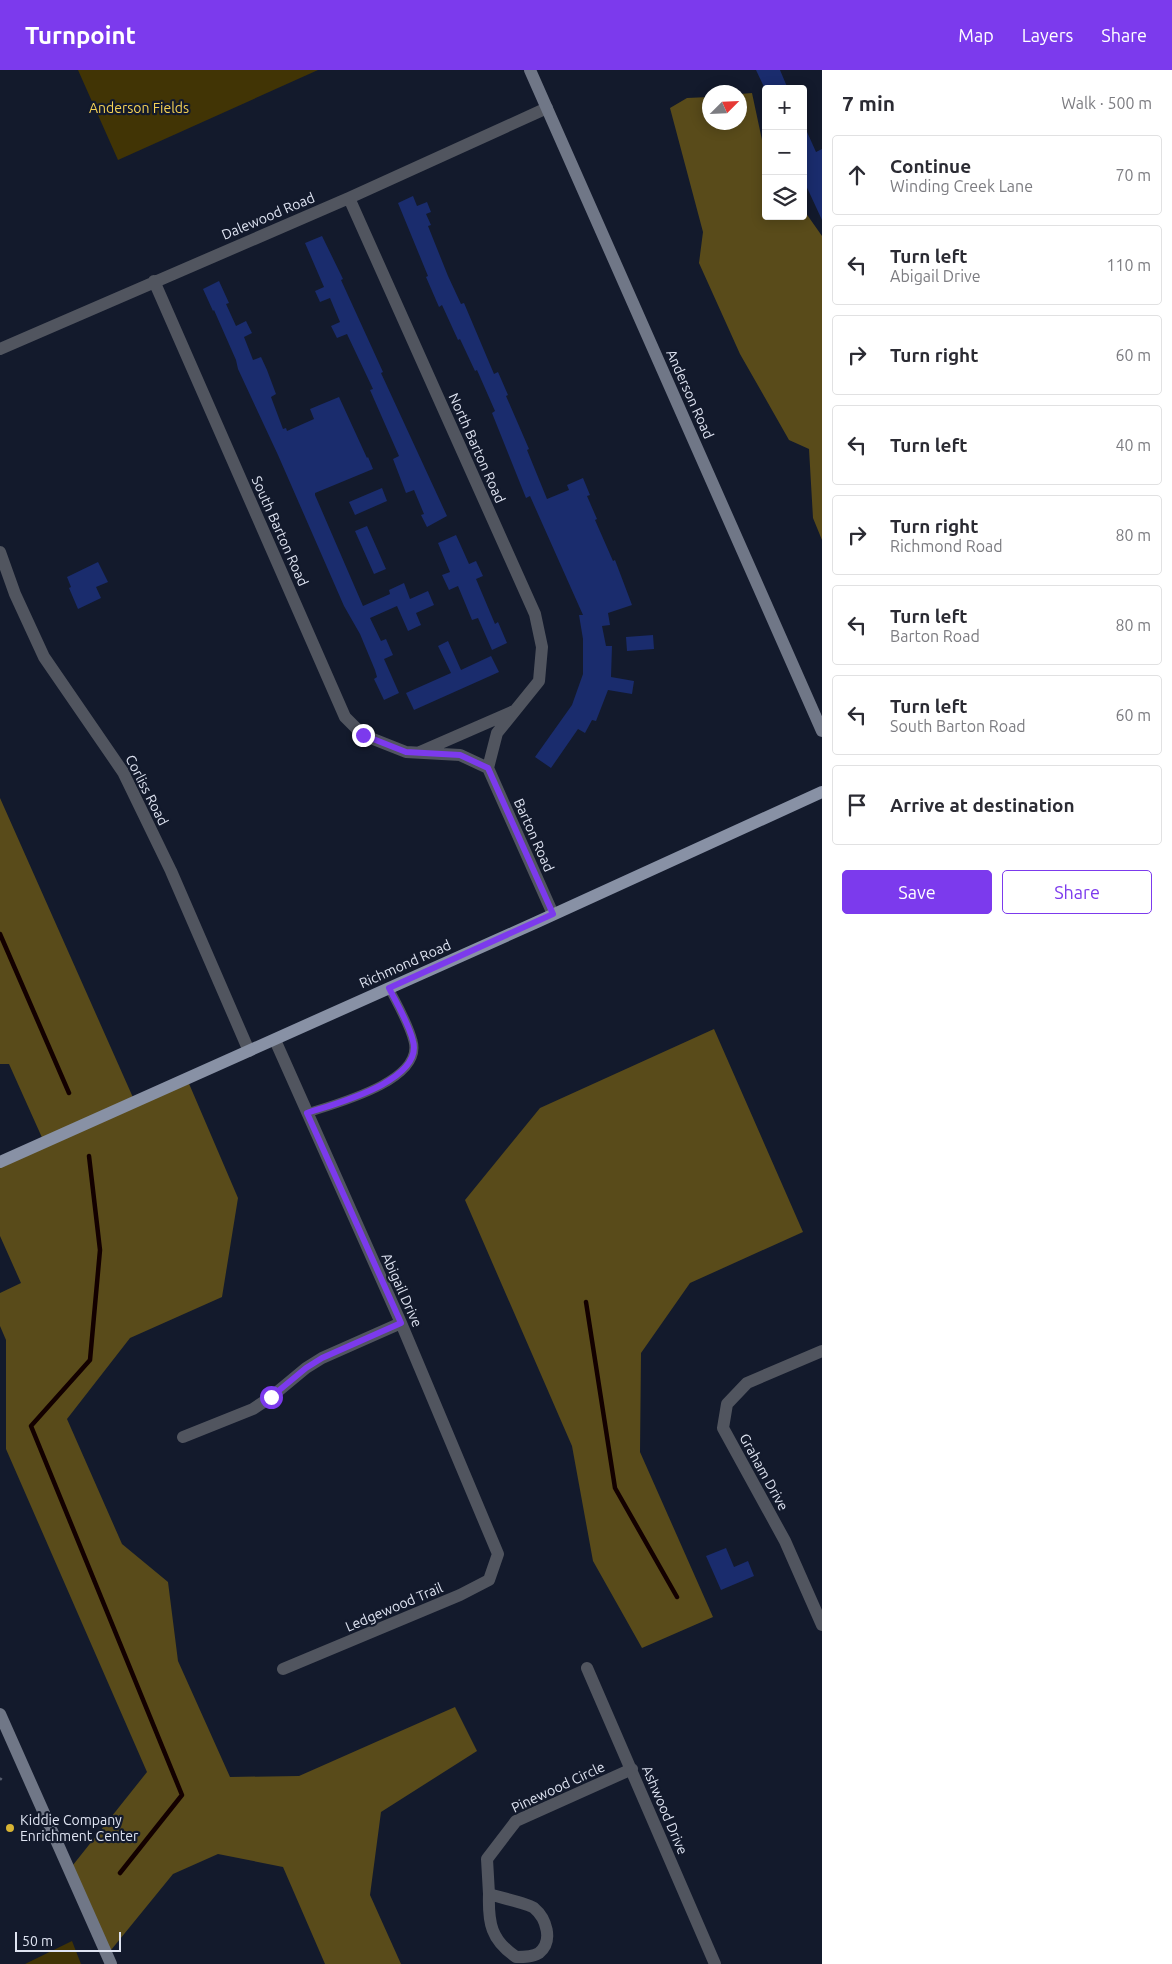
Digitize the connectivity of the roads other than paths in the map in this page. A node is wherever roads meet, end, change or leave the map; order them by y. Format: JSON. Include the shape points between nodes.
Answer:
{"nodes":[{"id":1,"x":530,"y":70,"type":"edge"},
{"id":2,"x":547,"y":108,"type":"junction"},
{"id":3,"x":349,"y":198,"type":"junction"},
{"id":4,"x":154,"y":281,"type":"junction"},
{"id":5,"x":0,"y":350,"type":"edge"},
{"id":6,"x":0,"y":552,"type":"edge"},
{"id":7,"x":516,"y":710,"type":"junction"},
{"id":8,"x":822,"y":731,"type":"edge"},
{"id":9,"x":418,"y":753,"type":"junction"},
{"id":10,"x":488,"y":768,"type":"junction"},
{"id":11,"x":822,"y":792,"type":"edge"},
{"id":12,"x":553,"y":914,"type":"junction"},
{"id":13,"x":389,"y":988,"type":"junction"},
{"id":14,"x":275,"y":1040,"type":"junction"},
{"id":15,"x":249,"y":1052,"type":"junction"},
{"id":16,"x":307,"y":1113,"type":"junction"},
{"id":17,"x":0,"y":1162,"type":"edge"},
{"id":18,"x":401,"y":1323,"type":"junction"},
{"id":19,"x":822,"y":1351,"type":"edge"},
{"id":20,"x":183,"y":1437,"type":"dead end"},
{"id":21,"x":498,"y":1554,"type":"joint"},
{"id":22,"x":822,"y":1625,"type":"edge"},
{"id":23,"x":587,"y":1668,"type":"dead end"},
{"id":24,"x":283,"y":1669,"type":"dead end"},
{"id":25,"x":0,"y":1714,"type":"edge"},
{"id":26,"x":632,"y":1769,"type":"junction"},
{"id":27,"x":490,"y":1894,"type":"junction"},
{"id":28,"x":111,"y":1964,"type":"edge"},
{"id":29,"x":715,"y":1964,"type":"edge"}],
"edges":[{"from":1,"to":2,"type":"street","name":"Anderson Road"},
{"from":2,"to":3,"type":"street","name":"Dalewood Road"},
{"from":2,"to":8,"type":"street","name":"Anderson Road"},
{"from":3,"to":4,"type":"street","name":"Dalewood Road"},
{"from":3,"to":7,"type":"street","name":"North Barton Road","via":[[535,614],[542,647],[539,682]]},
{"from":4,"to":5,"type":"street","name":"Dalewood Road"},
{"from":4,"to":9,"type":"street","name":"South Barton Road","via":[[345,717],[363,735],[406,752]]},
{"from":6,"to":15,"type":"street","name":"Corliss Road","via":[[44,657],[123,772],[171,871]]},
{"from":7,"to":9,"type":"street","name":"North Barton Road"},
{"from":7,"to":10,"type":"street","name":"North Barton Road","via":[[497,733]]},
{"from":9,"to":10,"type":"street","name":"South Barton Road","via":[[460,755]]},
{"from":10,"to":12,"type":"street","name":"Barton Road"},
{"from":11,"to":12,"type":"main road","name":"Richmond Road"},
{"from":12,"to":13,"type":"main road","name":"Richmond Road"},
{"from":13,"to":14,"type":"main road","name":"Richmond Road"},
{"from":13,"to":16,"type":"lane","via":[[414,1041],[413,1057],[400,1072],[377,1088]]},
{"from":14,"to":15,"type":"main road","name":"Richmond Road"},
{"from":14,"to":16,"type":"street","name":"Abigail Drive"},
{"from":15,"to":17,"type":"main road","name":"Richmond Road"},
{"from":16,"to":18,"type":"street","name":"Abigail Drive"},
{"from":18,"to":20,"type":"street","via":[[322,1358],[253,1409]]},
{"from":18,"to":21,"type":"street","name":"Abigail Drive"},
{"from":19,"to":22,"type":"street","name":"Graham Drive","via":[[747,1383],[727,1404],[724,1428],[785,1541]]},
{"from":21,"to":24,"type":"street","name":"Ledgewood Trail","via":[[489,1580]]},
{"from":23,"to":26,"type":"street","name":"Ashwood Drive"},
{"from":25,"to":28,"type":"street"},
{"from":26,"to":27,"type":"street","name":"Pinewood Circle","via":[[516,1821],[487,1859]]},
{"from":26,"to":29,"type":"street","name":"Ashwood Drive"},
{"from":27,"to":27,"type":"street","name":"Pinewood Circle","via":[[533,1906],[542,1916],[548,1928],[546,1945],[538,1953],[516,1957],[497,1941],[490,1916]]}]}
